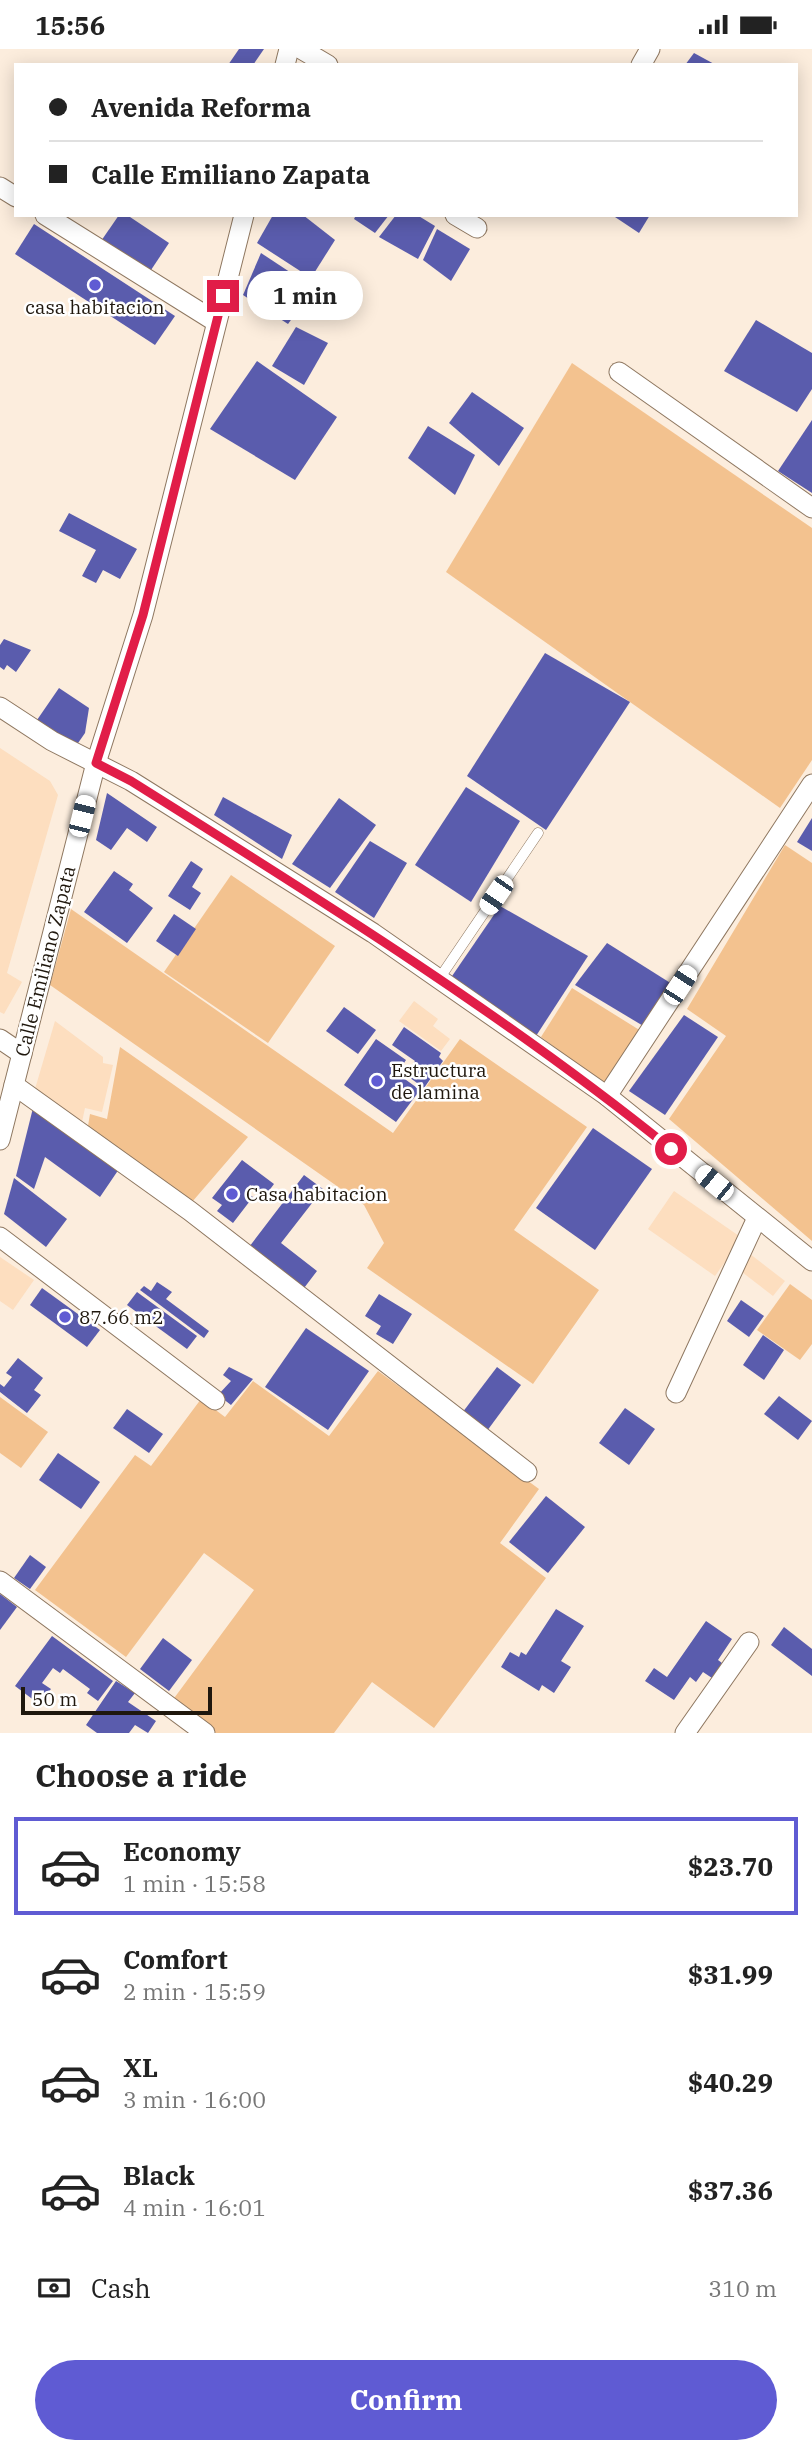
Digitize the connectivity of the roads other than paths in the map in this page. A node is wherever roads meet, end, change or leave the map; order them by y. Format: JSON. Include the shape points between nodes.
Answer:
{"nodes":[{"id":1,"x":301,"y":49,"type":"edge"},
{"id":2,"x":325,"y":63,"type":"edge"},
{"id":3,"x":48,"y":217,"type":"edge"},
{"id":4,"x":243,"y":217,"type":"edge"},
{"id":5,"x":458,"y":217,"type":"edge"},
{"id":6,"x":477,"y":228,"type":"dead end"},
{"id":7,"x":216,"y":322,"type":"junction"},
{"id":8,"x":619,"y":372,"type":"dead end"},
{"id":9,"x":812,"y":508,"type":"edge"},
{"id":10,"x":0,"y":707,"type":"edge"},
{"id":11,"x":96,"y":763,"type":"junction"},
{"id":12,"x":812,"y":784,"type":"edge"},
{"id":13,"x":538,"y":832,"type":"dead end"},
{"id":14,"x":439,"y":979,"type":"junction"},
{"id":15,"x":0,"y":1039,"type":"edge"},
{"id":16,"x":22,"y":1054,"type":"junction"},
{"id":17,"x":14,"y":1085,"type":"junction"},
{"id":18,"x":607,"y":1097,"type":"junction"},
{"id":19,"x":1,"y":1133,"type":"edge"},
{"id":20,"x":757,"y":1218,"type":"junction"},
{"id":21,"x":0,"y":1237,"type":"edge"},
{"id":22,"x":812,"y":1261,"type":"edge"},
{"id":23,"x":676,"y":1393,"type":"dead end"},
{"id":24,"x":215,"y":1400,"type":"dead end"},
{"id":25,"x":527,"y":1472,"type":"dead end"},
{"id":26,"x":0,"y":1581,"type":"edge"},
{"id":27,"x":749,"y":1642,"type":"dead end"},
{"id":28,"x":205,"y":1733,"type":"edge"},
{"id":29,"x":685,"y":1733,"type":"edge"}],
"edges":[{"from":1,"to":2,"type":"street"},
{"from":3,"to":7,"type":"street"},
{"from":4,"to":7,"type":"street","name":"Calle Emiliano Zapata"},
{"from":5,"to":6,"type":"street"},
{"from":7,"to":11,"type":"street","name":"Calle Emiliano Zapata","via":[[143,615]]},
{"from":8,"to":9,"type":"street"},
{"from":10,"to":11,"type":"street"},
{"from":11,"to":14,"type":"street","via":[[373,933]]},
{"from":11,"to":16,"type":"street","name":"Calle Emiliano Zapata"},
{"from":12,"to":18,"type":"street"},
{"from":13,"to":14,"type":"lane"},
{"from":14,"to":18,"type":"street"},
{"from":15,"to":16,"type":"street"},
{"from":16,"to":17,"type":"street","name":"Calle Emiliano Zapata"},
{"from":17,"to":19,"type":"street","name":"Calle Emiliano Zapata"},
{"from":17,"to":25,"type":"street","via":[[190,1211]]},
{"from":18,"to":20,"type":"street"},
{"from":20,"to":22,"type":"street"},
{"from":20,"to":23,"type":"street"},
{"from":21,"to":24,"type":"street"},
{"from":26,"to":28,"type":"street"},
{"from":27,"to":29,"type":"street"}]}
